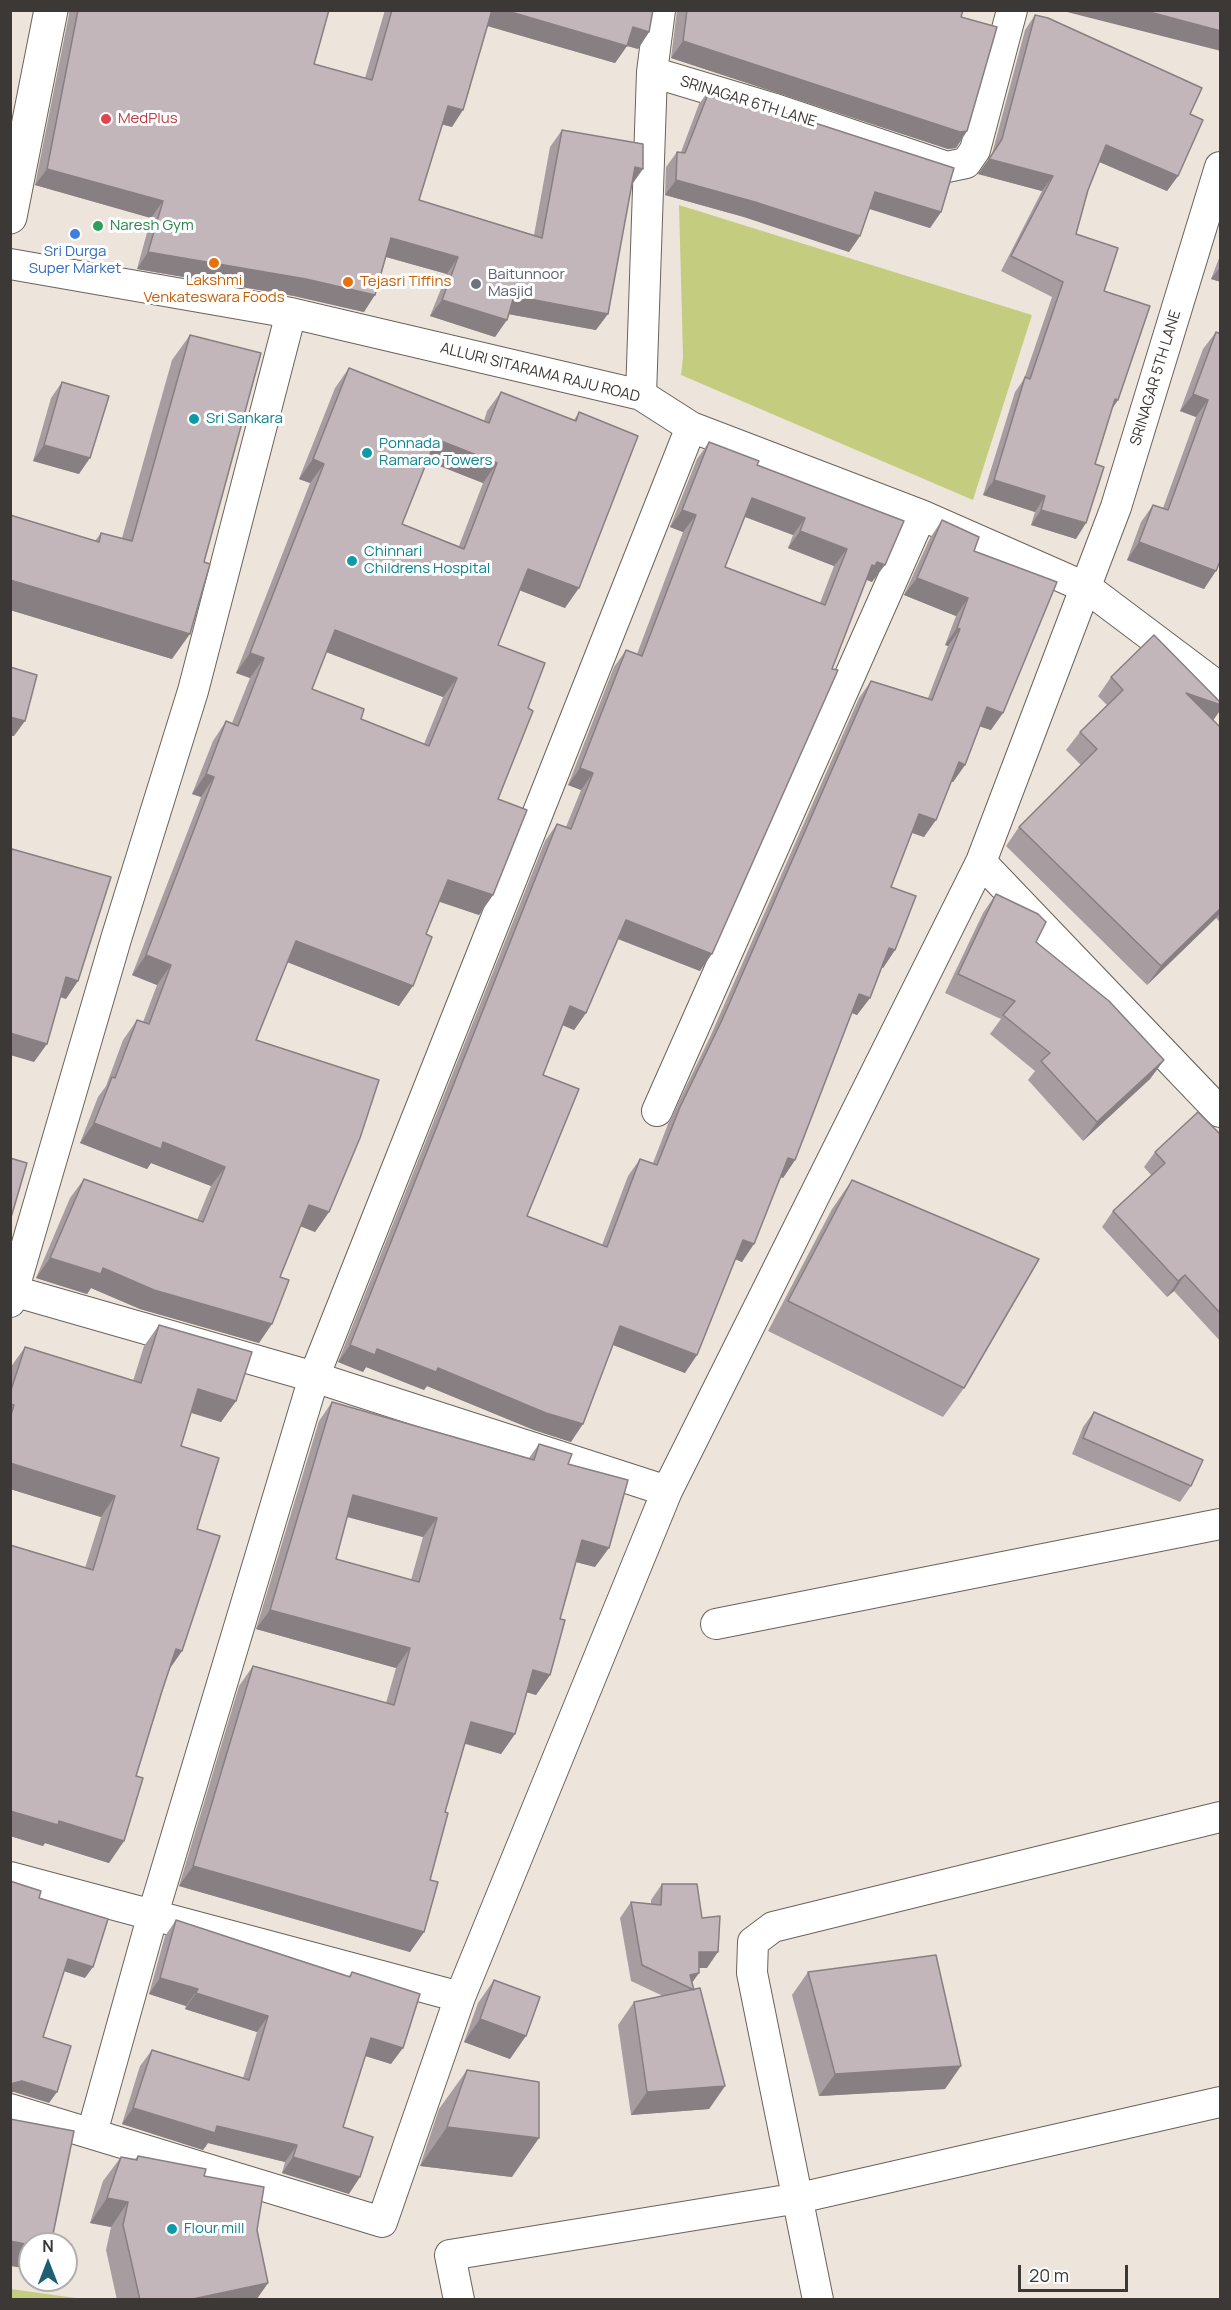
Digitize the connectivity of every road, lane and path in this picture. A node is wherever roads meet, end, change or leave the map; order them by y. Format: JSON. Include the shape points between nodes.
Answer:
{"nodes":[{"id":1,"x":51,"y":10,"type":"edge"},
{"id":2,"x":660,"y":10,"type":"edge"},
{"id":3,"x":1012,"y":10,"type":"edge"},
{"id":4,"x":652,"y":72,"type":"junction"},
{"id":5,"x":1221,"y":167,"type":"edge"},
{"id":6,"x":10,"y":217,"type":"edge"},
{"id":7,"x":10,"y":264,"type":"edge"},
{"id":8,"x":291,"y":313,"type":"junction"},
{"id":9,"x":641,"y":395,"type":"junction"},
{"id":10,"x":691,"y":427,"type":"junction"},
{"id":11,"x":921,"y":515,"type":"junction"},
{"id":12,"x":1087,"y":588,"type":"junction"},
{"id":13,"x":1221,"y":688,"type":"edge"},
{"id":14,"x":981,"y":862,"type":"junction"},
{"id":15,"x":657,"y":1111,"type":"dead end"},
{"id":16,"x":1221,"y":1112,"type":"edge"},
{"id":17,"x":12,"y":1294,"type":"edge"},
{"id":18,"x":314,"y":1377,"type":"junction"},
{"id":19,"x":667,"y":1491,"type":"junction"},
{"id":20,"x":1221,"y":1524,"type":"edge"},
{"id":21,"x":716,"y":1624,"type":"dead end"},
{"id":22,"x":1221,"y":1817,"type":"edge"},
{"id":23,"x":10,"y":1877,"type":"edge"},
{"id":24,"x":153,"y":1914,"type":"junction"},
{"id":25,"x":460,"y":1996,"type":"junction"},
{"id":26,"x":1221,"y":2102,"type":"edge"},
{"id":27,"x":10,"y":2109,"type":"edge"},
{"id":28,"x":92,"y":2133,"type":"junction"},
{"id":29,"x":799,"y":2198,"type":"junction"},
{"id":30,"x":459,"y":2300,"type":"edge"},
{"id":31,"x":818,"y":2300,"type":"edge"}],
"edges":[{"from":1,"to":6,"type":"street"},
{"from":2,"to":4,"type":"street"},
{"from":3,"to":4,"type":"street","name":"SRINAGAR 6TH LANE","via":[[975,150],[966,163],[947,167]]},
{"from":4,"to":9,"type":"street"},
{"from":5,"to":12,"type":"street","name":"SRINAGAR 5TH LANE","via":[[1116,507]]},
{"from":7,"to":8,"type":"street","name":"ALLURI SITARAMA RAJU ROAD"},
{"from":8,"to":9,"type":"street","name":"ALLURI SITARAMA RAJU ROAD"},
{"from":8,"to":17,"type":"street","via":[[193,691]]},
{"from":9,"to":10,"type":"street","name":"ALLURI SITARAMA RAJU ROAD"},
{"from":10,"to":11,"type":"street","name":"ALLURI SITARAMA RAJU ROAD"},
{"from":10,"to":18,"type":"street"},
{"from":11,"to":12,"type":"street","name":"ALLURI SITARAMA RAJU ROAD"},
{"from":11,"to":15,"type":"street"},
{"from":12,"to":13,"type":"street","name":"ALLURI SITARAMA RAJU ROAD"},
{"from":12,"to":14,"type":"street","name":"SRINAGAR 5TH LANE"},
{"from":14,"to":16,"type":"street"},
{"from":14,"to":19,"type":"street","name":"SRINAGAR 5TH LANE"},
{"from":17,"to":18,"type":"street"},
{"from":18,"to":19,"type":"street"},
{"from":18,"to":24,"type":"street"},
{"from":19,"to":25,"type":"street","name":"SRINAGAR 5TH LANE"},
{"from":20,"to":21,"type":"street"},
{"from":22,"to":29,"type":"street","via":[[773,1927],[753,1942],[752,1973]]},
{"from":23,"to":24,"type":"street"},
{"from":24,"to":25,"type":"street"},
{"from":24,"to":28,"type":"street"},
{"from":25,"to":28,"type":"street","name":"SRINAGAR 5TH LANE","via":[[382,2222]]},
{"from":26,"to":29,"type":"street"},
{"from":27,"to":28,"type":"street"},
{"from":29,"to":30,"type":"street","via":[[450,2255]]},
{"from":29,"to":31,"type":"street"}]}
